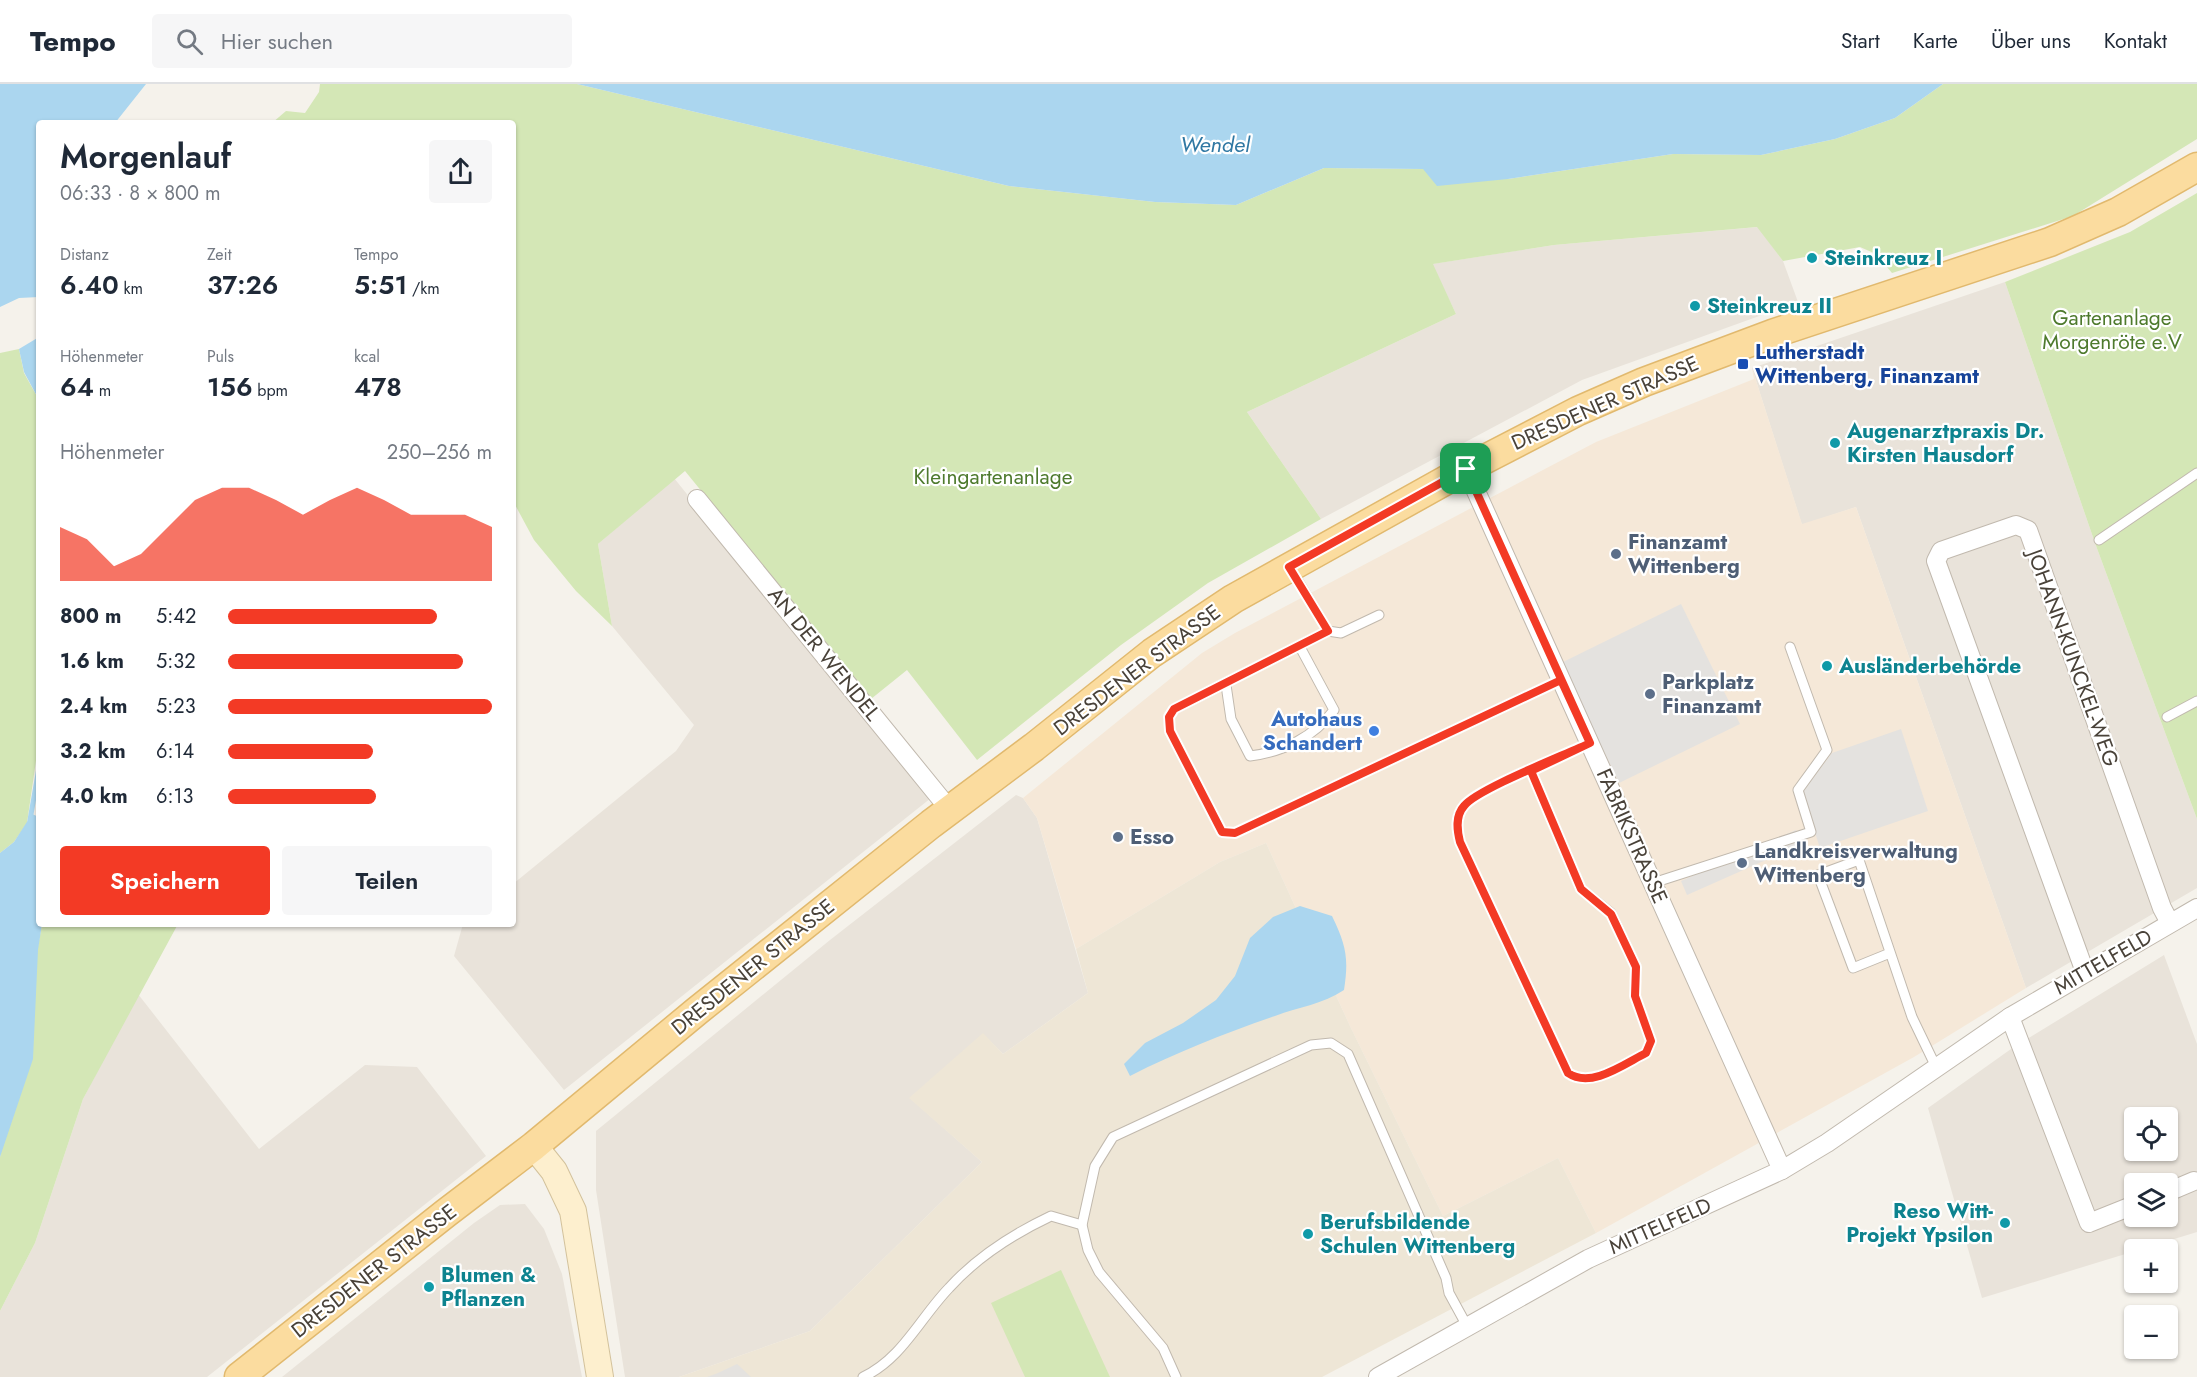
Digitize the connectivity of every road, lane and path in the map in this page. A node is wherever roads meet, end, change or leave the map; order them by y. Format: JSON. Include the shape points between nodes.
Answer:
{"nodes":[{"id":1,"x":2197,"y":167,"type":"edge"},
{"id":2,"x":1466,"y":469,"type":"junction"},
{"id":3,"x":2197,"y":473,"type":"edge"},
{"id":4,"x":697,"y":499,"type":"dead end"},
{"id":5,"x":2099,"y":540,"type":"dead end"},
{"id":6,"x":1289,"y":567,"type":"junction"},
{"id":7,"x":1379,"y":615,"type":"dead end"},
{"id":8,"x":1328,"y":631,"type":"junction"},
{"id":9,"x":1300,"y":646,"type":"junction"},
{"id":10,"x":1790,"y":647,"type":"dead end"},
{"id":11,"x":1561,"y":680,"type":"junction"},
{"id":12,"x":1226,"y":685,"type":"junction"},
{"id":13,"x":2197,"y":701,"type":"edge"},
{"id":14,"x":2168,"y":717,"type":"dead end"},
{"id":15,"x":1590,"y":743,"type":"junction"},
{"id":16,"x":1531,"y":771,"type":"junction"},
{"id":17,"x":950,"y":810,"type":"junction"},
{"id":18,"x":1653,"y":883,"type":"junction"},
{"id":19,"x":2197,"y":908,"type":"edge"},
{"id":20,"x":2170,"y":923,"type":"junction"},
{"id":21,"x":1890,"y":953,"type":"junction"},
{"id":22,"x":2085,"y":972,"type":"junction"},
{"id":23,"x":2010,"y":1017,"type":"junction"},
{"id":24,"x":1936,"y":1067,"type":"junction"},
{"id":25,"x":534,"y":1146,"type":"junction"},
{"id":26,"x":1782,"y":1170,"type":"junction"},
{"id":27,"x":2194,"y":1181,"type":"dead end"},
{"id":28,"x":2178,"y":1188,"type":"edge"},
{"id":29,"x":2124,"y":1209,"type":"edge"},
{"id":30,"x":1082,"y":1225,"type":"junction"},
{"id":31,"x":1467,"y":1326,"type":"junction"},
{"id":32,"x":239,"y":1377,"type":"edge"},
{"id":33,"x":600,"y":1377,"type":"edge"},
{"id":34,"x":862,"y":1377,"type":"edge"},
{"id":35,"x":1176,"y":1377,"type":"edge"},
{"id":36,"x":1378,"y":1377,"type":"edge"}],
"edges":[{"from":1,"to":2,"type":"main road","name":"DRESDENER STRASSE","via":[[2118,212],[2050,243],[1671,371],[1578,411]]},
{"from":2,"to":6,"type":"main road","name":"DRESDENER STRASSE"},
{"from":2,"to":11,"type":"street","name":"FABRIKSTRASSE"},
{"from":3,"to":5,"type":"lane"},
{"from":4,"to":17,"type":"street","name":"AN DER WENDEL"},
{"from":6,"to":8,"type":"lane"},
{"from":6,"to":17,"type":"main road","name":"DRESDENER STRASSE","via":[[1152,653]]},
{"from":7,"to":8,"type":"lane","via":[[1341,633]]},
{"from":8,"to":9,"type":"lane"},
{"from":9,"to":12,"type":"lane"},
{"from":9,"to":12,"type":"lane","via":[[1334,710],[1321,728],[1274,753],[1250,756],[1231,719]]},
{"from":10,"to":18,"type":"lane","via":[[1827,750],[1798,790],[1810,832]]},
{"from":11,"to":12,"type":"lane","via":[[1235,833],[1222,832],[1170,731],[1169,717],[1174,709]]},
{"from":11,"to":15,"type":"street","name":"FABRIKSTRASSE"},
{"from":13,"to":14,"type":"lane"},
{"from":15,"to":16,"type":"lane"},
{"from":15,"to":18,"type":"street","name":"FABRIKSTRASSE"},
{"from":16,"to":16,"type":"lane","via":[[1464,805],[1457,829],[1568,1073],[1582,1080],[1646,1053],[1651,1041],[1635,996],[1636,967],[1611,914],[1581,889]]},
{"from":17,"to":25,"type":"main road","name":"DRESDENER STRASSE"},
{"from":18,"to":26,"type":"street","name":"FABRIKSTRASSE"},
{"from":19,"to":20,"type":"street","name":"MITTELFELD"},
{"from":20,"to":22,"type":"street","name":"MITTELFELD"},
{"from":20,"to":22,"type":"street","name":"JOHANN-KUNCKEL-WEG","via":[[2028,530],[2016,525],[1941,551],[1936,561]]},
{"from":21,"to":21,"type":"lane","via":[[1853,968],[1818,875],[1859,860]]},
{"from":21,"to":24,"type":"lane","via":[[1912,1017]]},
{"from":22,"to":23,"type":"street","name":"MITTELFELD"},
{"from":23,"to":24,"type":"street","name":"MITTELFELD"},
{"from":23,"to":29,"type":"street","via":[[2089,1223]]},
{"from":24,"to":26,"type":"street","name":"MITTELFELD"},
{"from":25,"to":32,"type":"main road","name":"DRESDENER STRASSE"},
{"from":25,"to":33,"type":"main road","via":[[554,1171],[573,1210]]},
{"from":26,"to":31,"type":"street","name":"MITTELFELD","via":[[1608,1249]]},
{"from":27,"to":28,"type":"street"},
{"from":30,"to":31,"type":"lane","via":[[1095,1166],[1113,1137],[1311,1045],[1331,1043],[1348,1054],[1446,1278],[1449,1293]]},
{"from":30,"to":34,"type":"lane","via":[[1051,1216],[997,1246],[949,1288],[895,1354],[878,1370]]},
{"from":30,"to":35,"type":"lane","via":[[1088,1250],[1100,1272],[1163,1348]]},
{"from":31,"to":36,"type":"street","name":"MITTELFELD"}]}
